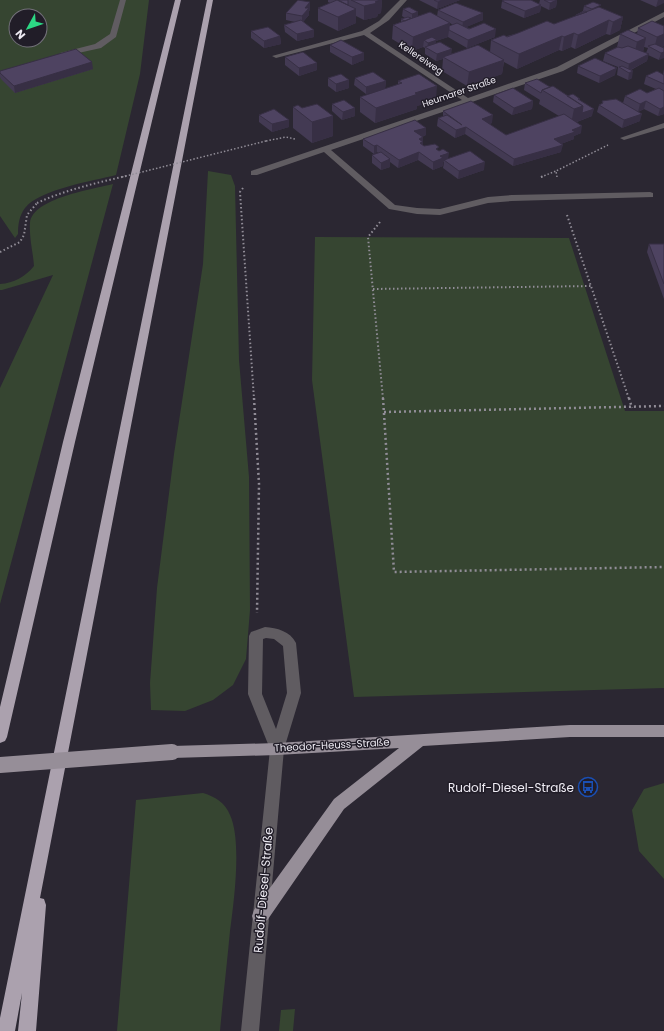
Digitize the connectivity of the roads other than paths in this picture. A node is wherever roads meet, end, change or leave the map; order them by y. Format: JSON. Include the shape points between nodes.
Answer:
{"nodes":[{"id":1,"x":122,"y":0,"type":"edge"},
{"id":2,"x":178,"y":0,"type":"edge"},
{"id":3,"x":210,"y":0,"type":"edge"},
{"id":4,"x":404,"y":0,"type":"edge"},
{"id":5,"x":664,"y":14,"type":"edge"},
{"id":6,"x":365,"y":33,"type":"junction"},
{"id":7,"x":276,"y":56,"type":"dead end"},
{"id":8,"x":52,"y":59,"type":"edge"},
{"id":9,"x":467,"y":100,"type":"junction"},
{"id":10,"x":664,"y":125,"type":"edge"},
{"id":11,"x":624,"y":138,"type":"road end"},
{"id":12,"x":325,"y":150,"type":"junction"},
{"id":13,"x":254,"y":173,"type":"road end"},
{"id":14,"x":650,"y":195,"type":"dead end"},
{"id":15,"x":664,"y":731,"type":"edge"},
{"id":16,"x":0,"y":737,"type":"edge"},
{"id":17,"x":419,"y":741,"type":"junction"},
{"id":18,"x":277,"y":749,"type":"junction"},
{"id":19,"x":0,"y":765,"type":"edge"},
{"id":20,"x":44,"y":842,"type":"junction"},
{"id":21,"x":260,"y":916,"type":"junction"},
{"id":22,"x":6,"y":1031,"type":"edge"},
{"id":23,"x":27,"y":1031,"type":"edge"},
{"id":24,"x":250,"y":1031,"type":"edge"}],
"edges":[{"from":1,"to":8,"type":"street","via":[[113,35],[98,46]]},
{"from":2,"to":16,"type":"highway","via":[[71,434]]},
{"from":3,"to":20,"type":"highway"},
{"from":4,"to":6,"type":"street","via":[[392,15]]},
{"from":5,"to":9,"type":"street","name":"Heumarer Straße","via":[[560,69]]},
{"from":6,"to":7,"type":"street"},
{"from":6,"to":9,"type":"street","name":"Kellereiweg"},
{"from":9,"to":12,"type":"street","name":"Heumarer Straße"},
{"from":10,"to":11,"type":"street"},
{"from":12,"to":13,"type":"street","name":"Heumarer Straße"},
{"from":12,"to":14,"type":"street","via":[[392,207],[417,211],[440,212],[488,200]]},
{"from":15,"to":17,"type":"main road","name":"Theodor-Heuss-Straße","via":[[570,731]]},
{"from":17,"to":18,"type":"main road","name":"Theodor-Heuss-Straße"},
{"from":17,"to":21,"type":"main road","via":[[339,804]]},
{"from":18,"to":18,"type":"street","name":"Rudolf-Diesel-Straße","via":[[255,694],[256,636],[265,632],[277,634],[289,643],[294,693]]},
{"from":18,"to":19,"type":"main road","name":"Theodor-Heuss-Straße","bridge":true,"via":[[172,752]]},
{"from":18,"to":21,"type":"street","name":"Rudolf-Diesel-Straße"},
{"from":20,"to":22,"type":"highway"},
{"from":20,"to":23,"type":"highway"},
{"from":21,"to":24,"type":"street","name":"Rudolf-Diesel-Straße"}]}
